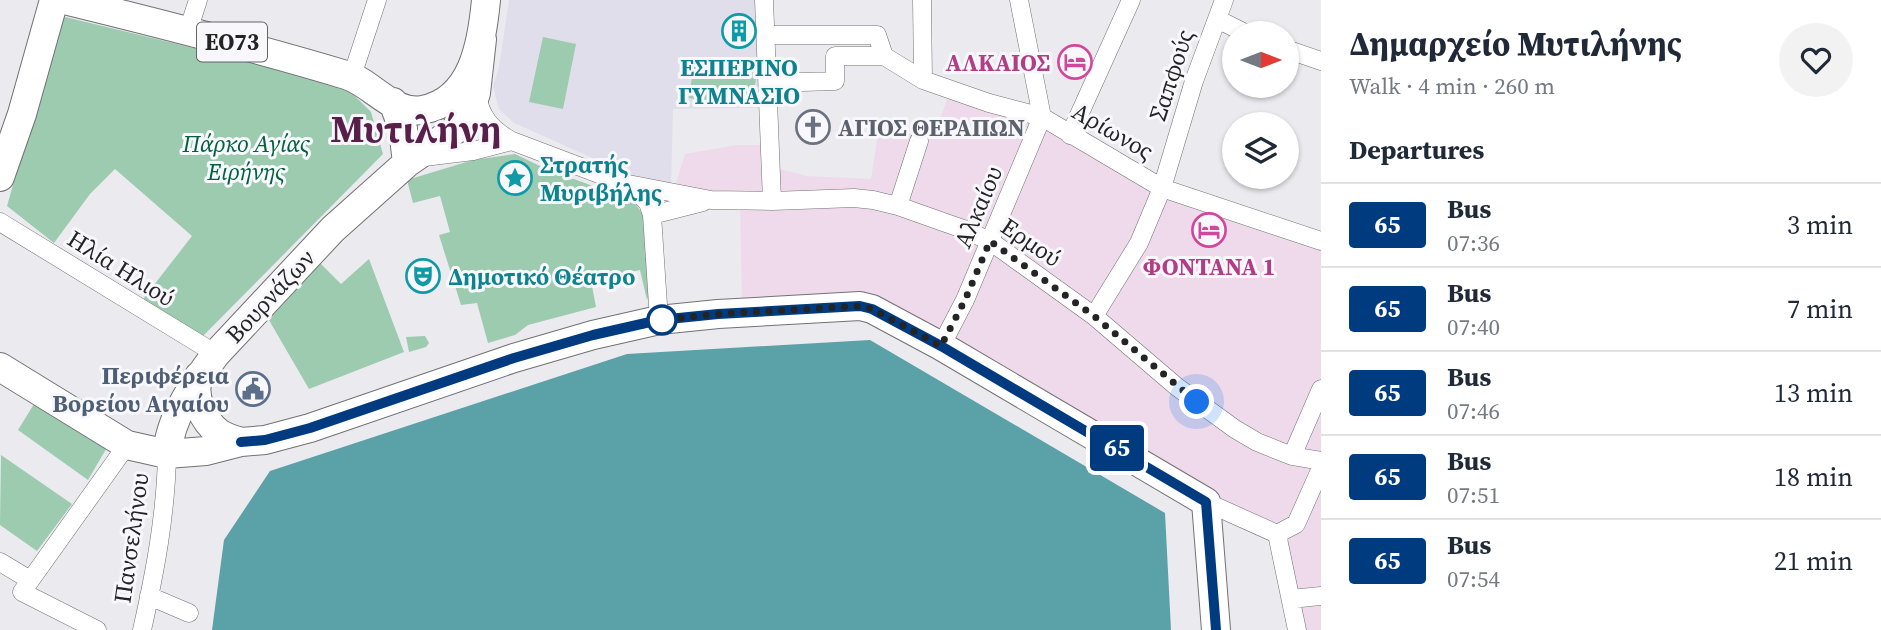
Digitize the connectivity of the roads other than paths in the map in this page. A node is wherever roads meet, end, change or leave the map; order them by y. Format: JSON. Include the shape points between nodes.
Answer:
{"nodes":[{"id":1,"x":54,"y":0,"type":"edge"},
{"id":2,"x":64,"y":0,"type":"edge"},
{"id":3,"x":198,"y":0,"type":"edge"},
{"id":4,"x":377,"y":0,"type":"edge"},
{"id":5,"x":485,"y":0,"type":"edge"},
{"id":6,"x":764,"y":0,"type":"edge"},
{"id":7,"x":922,"y":0,"type":"edge"},
{"id":8,"x":1019,"y":0,"type":"edge"},
{"id":9,"x":1131,"y":0,"type":"edge"},
{"id":10,"x":1224,"y":0,"type":"edge"},
{"id":11,"x":1217,"y":19,"type":"junction"},
{"id":12,"x":1222,"y":22,"type":"edge"},
{"id":13,"x":188,"y":31,"type":"junction"},
{"id":14,"x":766,"y":35,"type":"junction"},
{"id":15,"x":1299,"y":53,"type":"edge"},
{"id":16,"x":884,"y":56,"type":"junction"},
{"id":17,"x":1321,"y":61,"type":"edge"},
{"id":18,"x":352,"y":76,"type":"junction"},
{"id":19,"x":923,"y":80,"type":"junction"},
{"id":20,"x":769,"y":83,"type":"junction"},
{"id":21,"x":464,"y":94,"type":"junction"},
{"id":22,"x":393,"y":102,"type":"junction"},
{"id":23,"x":1042,"y":117,"type":"junction"},
{"id":24,"x":1070,"y":135,"type":"junction"},
{"id":25,"x":513,"y":141,"type":"junction"},
{"id":26,"x":919,"y":141,"type":"dead end"},
{"id":27,"x":412,"y":161,"type":"junction"},
{"id":28,"x":0,"y":177,"type":"edge"},
{"id":29,"x":623,"y":183,"type":"junction"},
{"id":30,"x":1162,"y":188,"type":"junction"},
{"id":31,"x":711,"y":200,"type":"junction"},
{"id":32,"x":772,"y":201,"type":"junction"},
{"id":33,"x":898,"y":206,"type":"junction"},
{"id":34,"x":652,"y":215,"type":"junction"},
{"id":35,"x":0,"y":222,"type":"edge"},
{"id":36,"x":990,"y":241,"type":"junction"},
{"id":37,"x":1321,"y":241,"type":"edge"},
{"id":38,"x":1094,"y":316,"type":"junction"},
{"id":39,"x":659,"y":320,"type":"junction"},
{"id":40,"x":941,"y":346,"type":"junction"},
{"id":41,"x":207,"y":365,"type":"junction"},
{"id":42,"x":0,"y":367,"type":"edge"},
{"id":43,"x":1320,"y":394,"type":"edge"},
{"id":44,"x":241,"y":442,"type":"junction"},
{"id":45,"x":127,"y":445,"type":"junction"},
{"id":46,"x":167,"y":454,"type":"junction"},
{"id":47,"x":1292,"y":456,"type":"junction"},
{"id":48,"x":1321,"y":461,"type":"edge"},
{"id":49,"x":1321,"y":468,"type":"edge"},
{"id":50,"x":1182,"y":486,"type":"junction"},
{"id":51,"x":1206,"y":502,"type":"junction"},
{"id":52,"x":1277,"y":534,"type":"junction"},
{"id":53,"x":0,"y":562,"type":"edge"},
{"id":54,"x":26,"y":586,"type":"junction"},
{"id":55,"x":149,"y":596,"type":"junction"},
{"id":56,"x":1321,"y":596,"type":"edge"},
{"id":57,"x":1291,"y":599,"type":"junction"},
{"id":58,"x":189,"y":613,"type":"dead end"},
{"id":59,"x":97,"y":630,"type":"edge"},
{"id":60,"x":142,"y":630,"type":"edge"},
{"id":61,"x":1197,"y":630,"type":"edge"},
{"id":62,"x":1216,"y":630,"type":"edge"},
{"id":63,"x":1297,"y":630,"type":"edge"}],
"edges":[{"from":1,"to":28,"type":"main road"},
{"from":2,"to":13,"type":"main road","number":"ΕΟ73"},
{"from":3,"to":13,"type":"street"},
{"from":4,"to":18,"type":"street"},
{"from":5,"to":21,"type":"main road","via":[[482,39]]},
{"from":6,"to":14,"type":"street"},
{"from":7,"to":19,"type":"street"},
{"from":8,"to":23,"type":"street"},
{"from":9,"to":24,"type":"street"},
{"from":10,"to":11,"type":"street","name":"Σαπφούς"},
{"from":11,"to":12,"type":"street"},
{"from":11,"to":30,"type":"street","name":"Σαπφούς"},
{"from":13,"to":18,"type":"main road","number":"ΕΟ73"},
{"from":14,"to":16,"type":"street","name":"Αρίωνος","via":[[877,35]]},
{"from":14,"to":20,"type":"street"},
{"from":15,"to":17,"type":"street"},
{"from":16,"to":19,"type":"street","name":"Αρίωνος"},
{"from":16,"to":20,"type":"street","via":[[835,55],[835,81]]},
{"from":18,"to":22,"type":"main road","number":"ΕΟ73"},
{"from":19,"to":23,"type":"street","name":"Αρίωνος"},
{"from":20,"to":32,"type":"street"},
{"from":21,"to":22,"type":"main road","via":[[422,110],[404,109]]},
{"from":21,"to":25,"type":"street","via":[[479,107],[490,127]]},
{"from":21,"to":27,"type":"main road","name":"Βουρνάζων","via":[[471,107],[455,130]]},
{"from":22,"to":27,"type":"main road"},
{"from":23,"to":24,"type":"street","name":"Αρίωνος"},
{"from":23,"to":36,"type":"street","name":"Αλκαίου"},
{"from":24,"to":30,"type":"street","name":"Αρίωνος"},
{"from":25,"to":27,"type":"street"},
{"from":25,"to":29,"type":"street"},
{"from":26,"to":33,"type":"street"},
{"from":27,"to":41,"type":"main road","name":"Βουρνάζων","via":[[333,229]]},
{"from":29,"to":31,"type":"street","name":"Ερμού"},
{"from":29,"to":34,"type":"street","via":[[648,203]]},
{"from":30,"to":37,"type":"street","name":"Αρίωνος"},
{"from":30,"to":38,"type":"street","name":"Σαπφούς","via":[[1139,243]]},
{"from":31,"to":32,"type":"street","name":"Ερμού"},
{"from":31,"to":34,"type":"street"},
{"from":32,"to":33,"type":"street","name":"Ερμού","via":[[854,198]]},
{"from":33,"to":36,"type":"street","name":"Ερμού"},
{"from":34,"to":39,"type":"street"},
{"from":35,"to":41,"type":"street","name":"Ηλία Ηλιού"},
{"from":36,"to":38,"type":"street","name":"Ερμού"},
{"from":36,"to":40,"type":"street","name":"Αλκαίου"},
{"from":38,"to":47,"type":"street","name":"Ερμού","via":[[1235,429]]},
{"from":39,"to":40,"type":"main road","via":[[860,306]]},
{"from":39,"to":44,"type":"main road","via":[[514,358],[310,428]]},
{"from":40,"to":50,"type":"main road"},
{"from":41,"to":44,"type":"main road","via":[[196,384],[196,397],[221,435]]},
{"from":41,"to":46,"type":"main road","name":"Βουρνάζων","via":[[169,434]]},
{"from":42,"to":45,"type":"main road"},
{"from":43,"to":47,"type":"street"},
{"from":44,"to":46,"type":"main road"},
{"from":45,"to":46,"type":"main road"},
{"from":45,"to":54,"type":"street"},
{"from":46,"to":55,"type":"street","name":"Πανσελήνου","via":[[159,548]]},
{"from":47,"to":48,"type":"street","name":"Ερμού"},
{"from":49,"to":52,"type":"street","via":[[1296,524]]},
{"from":50,"to":51,"type":"main road"},
{"from":50,"to":61,"type":"main road","via":[[1191,522]]},
{"from":51,"to":52,"type":"street"},
{"from":51,"to":62,"type":"main road"},
{"from":52,"to":57,"type":"street"},
{"from":53,"to":54,"type":"street"},
{"from":54,"to":59,"type":"street"},
{"from":55,"to":58,"type":"street"},
{"from":55,"to":60,"type":"street","name":"Πανσελήνου"},
{"from":56,"to":57,"type":"street"},
{"from":57,"to":63,"type":"street"}]}
